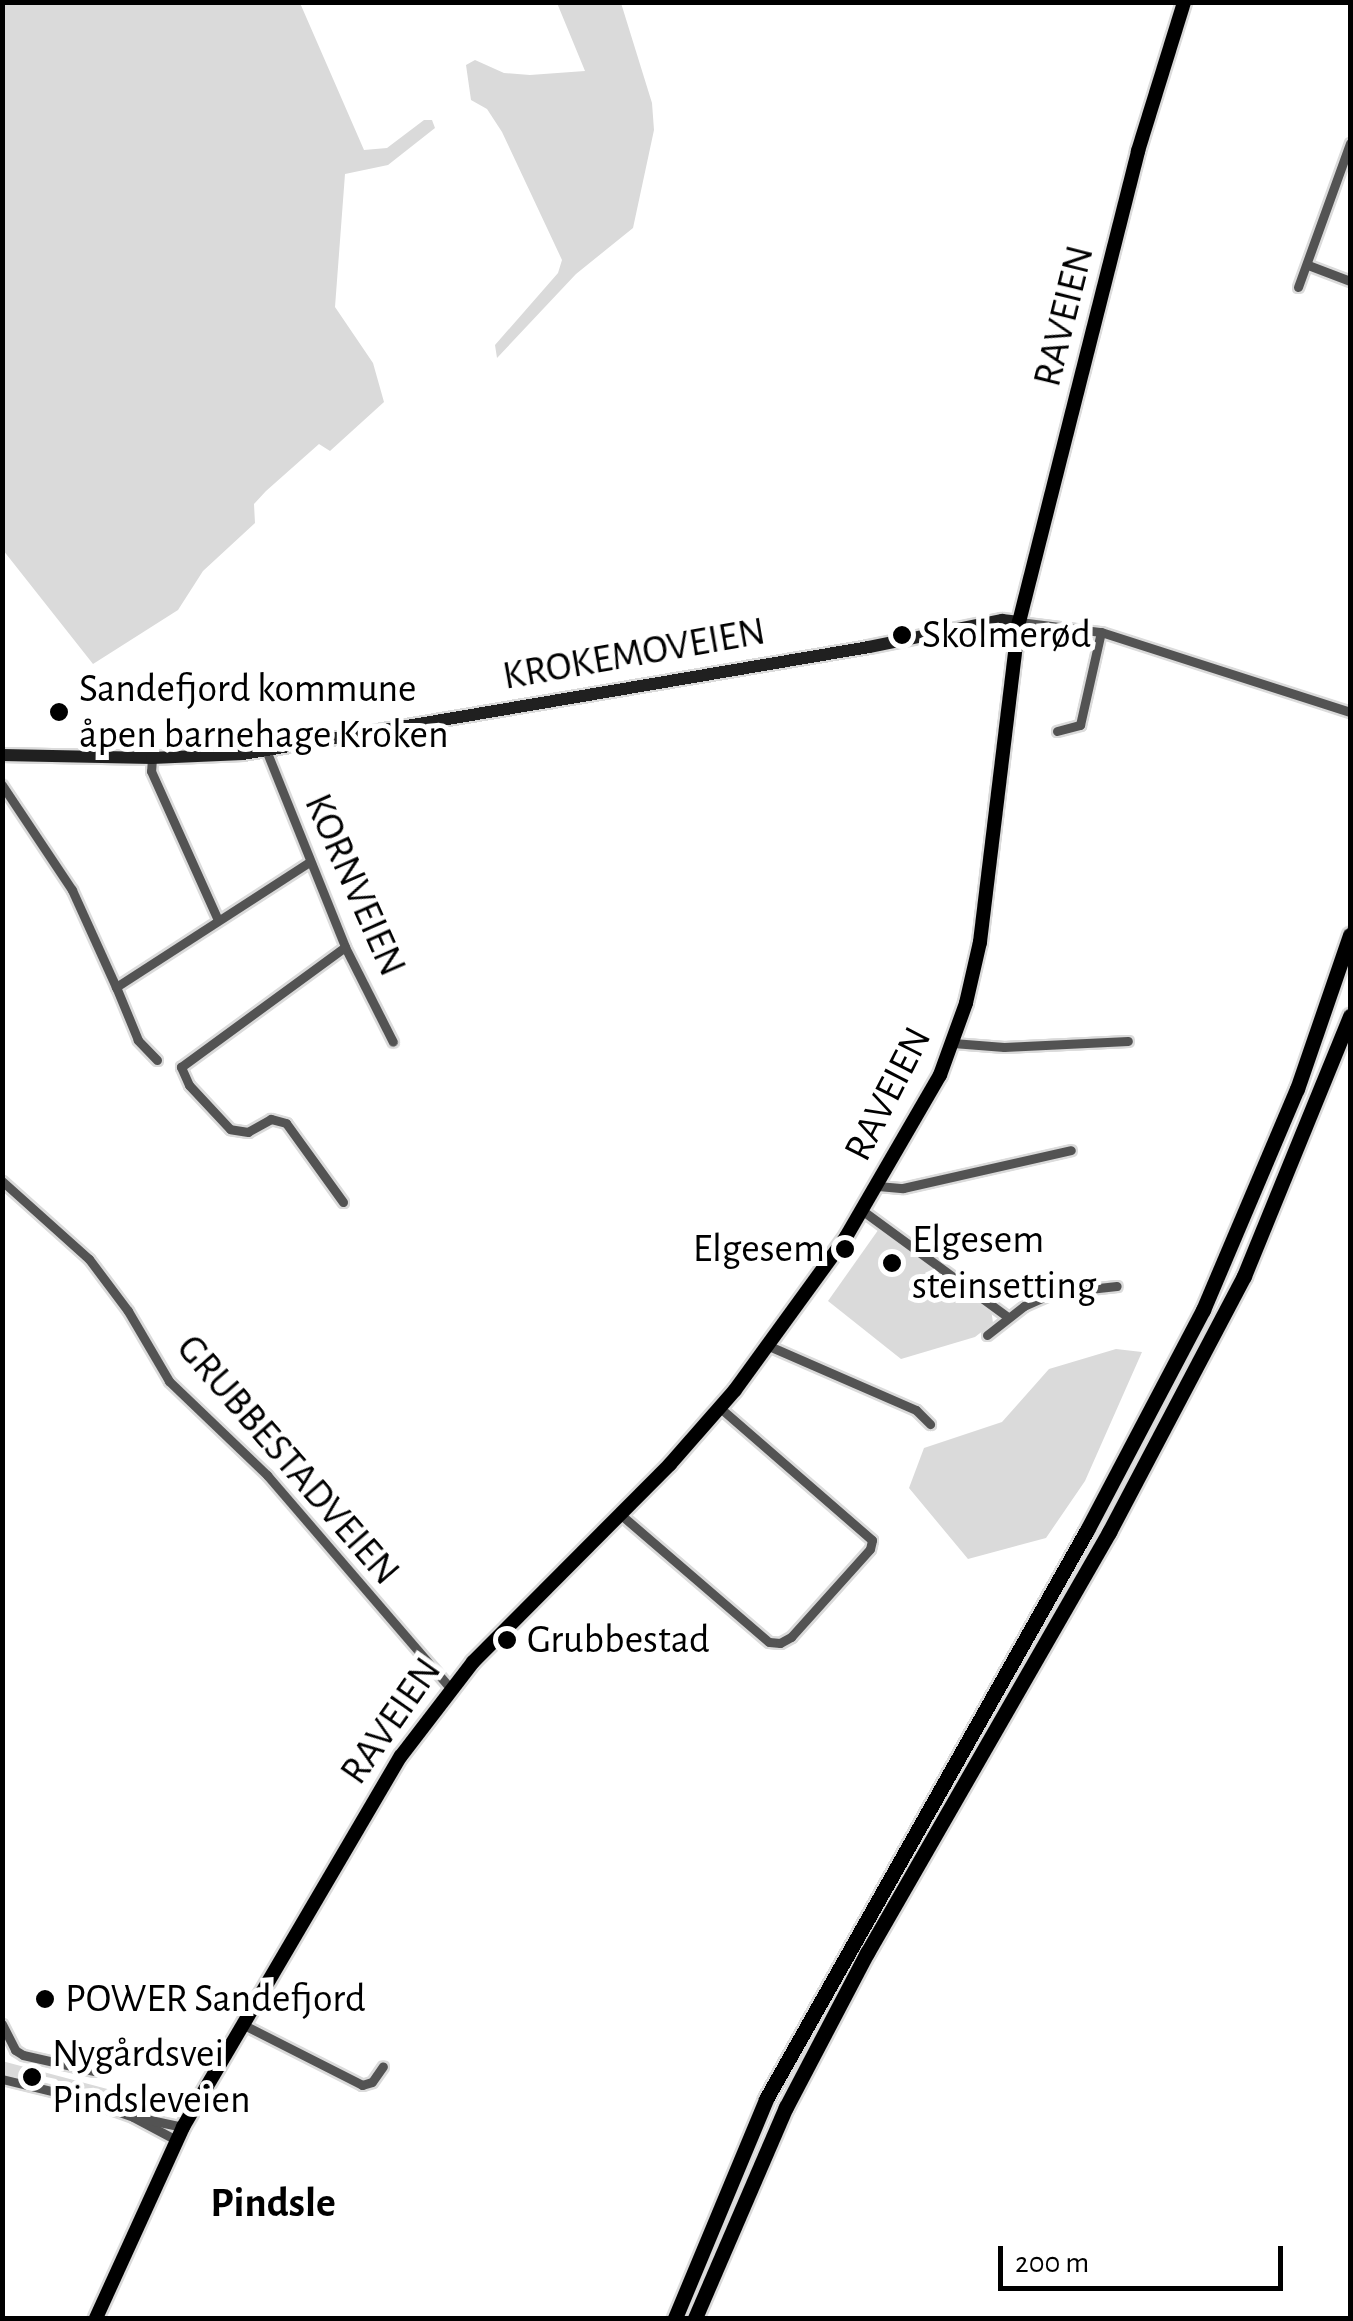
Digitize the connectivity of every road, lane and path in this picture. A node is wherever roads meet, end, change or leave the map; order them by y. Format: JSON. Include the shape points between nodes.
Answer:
{"nodes":[{"id":1,"x":1184,"y":2,"type":"edge"},
{"id":2,"x":1350,"y":143,"type":"edge"},
{"id":3,"x":1308,"y":265,"type":"junction"},
{"id":4,"x":1350,"y":281,"type":"edge"},
{"id":5,"x":1298,"y":287,"type":"dead end"},
{"id":6,"x":1020,"y":622,"type":"junction"},
{"id":7,"x":1101,"y":632,"type":"junction"},
{"id":8,"x":1350,"y":712,"type":"edge"},
{"id":9,"x":1057,"y":731,"type":"dead end"},
{"id":10,"x":266,"y":750,"type":"junction"},
{"id":11,"x":2,"y":756,"type":"edge"},
{"id":12,"x":152,"y":758,"type":"junction"},
{"id":13,"x":2,"y":784,"type":"edge"},
{"id":14,"x":308,"y":863,"type":"junction"},
{"id":15,"x":218,"y":920,"type":"junction"},
{"id":16,"x":1350,"y":935,"type":"edge"},
{"id":17,"x":345,"y":948,"type":"junction"},
{"id":18,"x":116,"y":987,"type":"junction"},
{"id":19,"x":1350,"y":1016,"type":"edge"},
{"id":20,"x":1128,"y":1041,"type":"dead end"},
{"id":21,"x":394,"y":1042,"type":"dead end"},
{"id":22,"x":953,"y":1043,"type":"junction"},
{"id":23,"x":157,"y":1060,"type":"dead end"},
{"id":24,"x":1071,"y":1150,"type":"dead end"},
{"id":25,"x":2,"y":1180,"type":"edge"},
{"id":26,"x":878,"y":1186,"type":"junction"},
{"id":27,"x":343,"y":1202,"type":"dead end"},
{"id":28,"x":863,"y":1210,"type":"junction"},
{"id":29,"x":1117,"y":1286,"type":"dead end"},
{"id":30,"x":1008,"y":1317,"type":"junction"},
{"id":31,"x":987,"y":1335,"type":"dead end"},
{"id":32,"x":770,"y":1346,"type":"junction"},
{"id":33,"x":720,"y":1408,"type":"junction"},
{"id":34,"x":930,"y":1424,"type":"dead end"},
{"id":35,"x":620,"y":1514,"type":"junction"},
{"id":36,"x":450,"y":1689,"type":"junction"},
{"id":37,"x":2,"y":2024,"type":"edge"},
{"id":38,"x":242,"y":2024,"type":"junction"},
{"id":39,"x":383,"y":2066,"type":"dead end"},
{"id":40,"x":94,"y":2071,"type":"dead end"},
{"id":41,"x":2,"y":2081,"type":"edge"},
{"id":42,"x":179,"y":2134,"type":"junction"},
{"id":43,"x":96,"y":2318,"type":"edge"},
{"id":44,"x":675,"y":2318,"type":"edge"},
{"id":45,"x":695,"y":2318,"type":"edge"}],
"edges":[{"from":1,"to":6,"type":"main road","name":"RAVEIEN","via":[[1142,139]]},
{"from":2,"to":3,"type":"street"},
{"from":3,"to":4,"type":"street"},
{"from":3,"to":5,"type":"street"},
{"from":6,"to":7,"type":"street"},
{"from":6,"to":10,"type":"main road","name":"KROKEMOVEIEN"},
{"from":6,"to":22,"type":"main road","name":"RAVEIEN","via":[[980,942]]},
{"from":7,"to":8,"type":"street"},
{"from":7,"to":9,"type":"street","via":[[1080,725]]},
{"from":10,"to":12,"type":"main road","name":"KROKEMOVEIEN"},
{"from":10,"to":14,"type":"street","name":"KORNVEIEN"},
{"from":11,"to":12,"type":"main road","name":"KROKEMOVEIEN"},
{"from":12,"to":15,"type":"street"},
{"from":13,"to":18,"type":"street","via":[[72,890]]},
{"from":14,"to":15,"type":"street"},
{"from":14,"to":17,"type":"street","name":"KORNVEIEN"},
{"from":15,"to":18,"type":"street"},
{"from":16,"to":44,"type":"highway","via":[[1297,1089],[1203,1310],[766,2100]]},
{"from":17,"to":21,"type":"street","name":"KORNVEIEN"},
{"from":17,"to":27,"type":"street","via":[[181,1067],[230,1130],[248,1132],[271,1119],[286,1123]]},
{"from":18,"to":23,"type":"street","via":[[138,1040]]},
{"from":19,"to":45,"type":"highway","via":[[1235,1293],[1109,1532],[866,1953],[786,2107]]},
{"from":20,"to":22,"type":"street"},
{"from":22,"to":26,"type":"main road","name":"RAVEIEN"},
{"from":24,"to":26,"type":"street","via":[[903,1188]]},
{"from":25,"to":36,"type":"street","name":"GRUBBESTADVEIEN","via":[[88,1260],[169,1381],[267,1475]]},
{"from":26,"to":28,"type":"main road","name":"RAVEIEN"},
{"from":28,"to":30,"type":"street"},
{"from":28,"to":32,"type":"main road","name":"RAVEIEN"},
{"from":29,"to":30,"type":"street","via":[[1053,1293]]},
{"from":30,"to":31,"type":"street"},
{"from":32,"to":33,"type":"main road","name":"RAVEIEN"},
{"from":32,"to":34,"type":"street","via":[[916,1410]]},
{"from":33,"to":35,"type":"main road","name":"RAVEIEN"},
{"from":33,"to":35,"type":"street","via":[[872,1540],[791,1637],[768,1642]]},
{"from":35,"to":36,"type":"main road","name":"RAVEIEN"},
{"from":36,"to":38,"type":"main road","name":"RAVEIEN","via":[[372,1802]]},
{"from":37,"to":40,"type":"street","via":[[22,2055]]},
{"from":38,"to":39,"type":"street","via":[[362,2085]]},
{"from":38,"to":42,"type":"main road","name":"RAVEIEN"},
{"from":41,"to":42,"type":"street","via":[[80,2098]]},
{"from":42,"to":43,"type":"main road","name":"RAVEIEN"}]}
